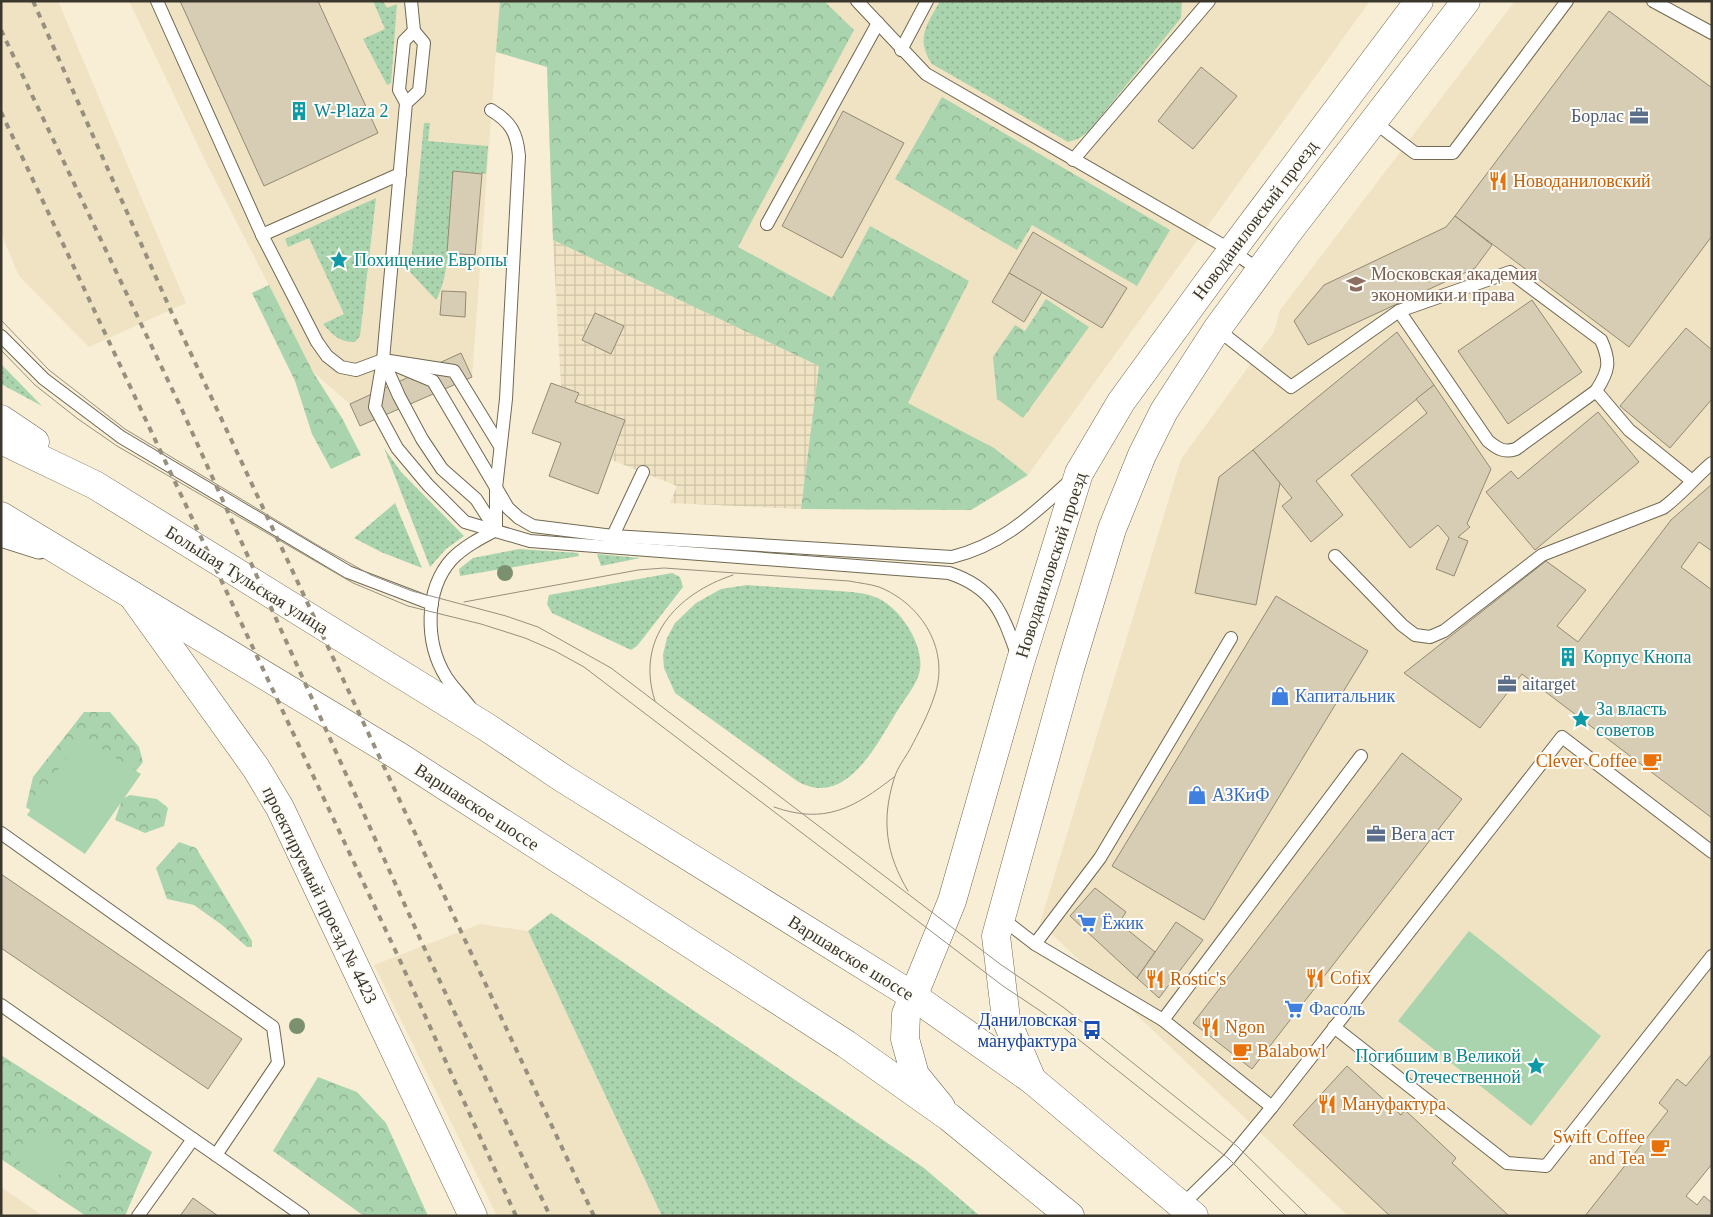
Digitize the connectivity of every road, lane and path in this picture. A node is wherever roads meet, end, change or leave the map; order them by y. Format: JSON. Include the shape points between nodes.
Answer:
{"nodes":[{"id":1,"x":157,"y":1,"type":"edge"},
{"id":2,"x":411,"y":1,"type":"edge"},
{"id":3,"x":857,"y":1,"type":"edge"},
{"id":4,"x":927,"y":1,"type":"edge"},
{"id":5,"x":1209,"y":1,"type":"edge"},
{"id":6,"x":1419,"y":1,"type":"edge"},
{"id":7,"x":1466,"y":1,"type":"edge"},
{"id":8,"x":1567,"y":1,"type":"edge"},
{"id":9,"x":1653,"y":1,"type":"edge"},
{"id":10,"x":878,"y":23,"type":"junction"},
{"id":11,"x":414,"y":31,"type":"junction"},
{"id":12,"x":1712,"y":33,"type":"edge"},
{"id":13,"x":901,"y":50,"type":"junction"},
{"id":14,"x":406,"y":103,"type":"junction"},
{"id":15,"x":491,"y":110,"type":"dead end"},
{"id":16,"x":1373,"y":121,"type":"junction"},
{"id":17,"x":1073,"y":160,"type":"junction"},
{"id":18,"x":400,"y":174,"type":"junction"},
{"id":19,"x":767,"y":224,"type":"dead end"},
{"id":20,"x":262,"y":235,"type":"junction"},
{"id":21,"x":1231,"y":250,"type":"junction"},
{"id":22,"x":1260,"y":271,"type":"junction"},
{"id":23,"x":1399,"y":311,"type":"junction"},
{"id":24,"x":1217,"y":329,"type":"junction"},
{"id":25,"x":1,"y":336,"type":"edge"},
{"id":26,"x":383,"y":360,"type":"junction"},
{"id":27,"x":1596,"y":391,"type":"junction"},
{"id":28,"x":1,"y":419,"type":"edge"},
{"id":29,"x":1,"y":440,"type":"edge"},
{"id":30,"x":500,"y":446,"type":"junction"},
{"id":31,"x":1712,"y":462,"type":"edge"},
{"id":32,"x":643,"y":472,"type":"dead end"},
{"id":33,"x":1079,"y":473,"type":"junction"},
{"id":34,"x":1691,"y":480,"type":"junction"},
{"id":35,"x":95,"y":485,"type":"junction"},
{"id":36,"x":496,"y":488,"type":"junction"},
{"id":37,"x":1,"y":516,"type":"edge"},
{"id":38,"x":496,"y":530,"type":"junction"},
{"id":39,"x":1,"y":534,"type":"edge"},
{"id":40,"x":613,"y":536,"type":"junction"},
{"id":41,"x":607,"y":549,"type":"junction"},
{"id":42,"x":62,"y":552,"type":"junction"},
{"id":43,"x":1335,"y":556,"type":"dead end"},
{"id":44,"x":132,"y":595,"type":"junction"},
{"id":45,"x":432,"y":604,"type":"junction"},
{"id":46,"x":1231,"y":638,"type":"dead end"},
{"id":47,"x":1020,"y":663,"type":"junction"},
{"id":48,"x":488,"y":728,"type":"junction"},
{"id":49,"x":1361,"y":756,"type":"dead end"},
{"id":50,"x":1,"y":833,"type":"edge"},
{"id":51,"x":1712,"y":852,"type":"edge"},
{"id":52,"x":1000,"y":916,"type":"junction"},
{"id":53,"x":1035,"y":944,"type":"junction"},
{"id":54,"x":1712,"y":956,"type":"edge"},
{"id":55,"x":913,"y":996,"type":"junction"},
{"id":56,"x":1,"y":1005,"type":"edge"},
{"id":57,"x":1163,"y":1020,"type":"junction"},
{"id":58,"x":1334,"y":1027,"type":"junction"},
{"id":59,"x":1032,"y":1080,"type":"junction"},
{"id":60,"x":1272,"y":1107,"type":"junction"},
{"id":61,"x":949,"y":1117,"type":"junction"},
{"id":62,"x":193,"y":1139,"type":"junction"},
{"id":63,"x":216,"y":1155,"type":"junction"},
{"id":64,"x":1188,"y":1210,"type":"edge"},
{"id":65,"x":138,"y":1216,"type":"edge"},
{"id":66,"x":303,"y":1216,"type":"edge"},
{"id":67,"x":472,"y":1216,"type":"edge"},
{"id":68,"x":1070,"y":1216,"type":"edge"}],
"edges":[{"from":1,"to":20,"type":"lane"},
{"from":2,"to":11,"type":"lane"},
{"from":3,"to":10,"type":"lane"},
{"from":4,"to":13,"type":"lane"},
{"from":5,"to":17,"type":"lane"},
{"from":6,"to":21,"type":"main road","name":"Новоданиловский проезд"},
{"from":7,"to":16,"type":"main road","name":"Новоданиловский проезд"},
{"from":8,"to":16,"type":"lane","via":[[1452,153],[1415,153]]},
{"from":9,"to":12,"type":"lane"},
{"from":10,"to":13,"type":"lane"},
{"from":10,"to":19,"type":"lane"},
{"from":11,"to":14,"type":"lane","via":[[404,41],[399,90]]},
{"from":11,"to":14,"type":"lane","via":[[424,43],[420,92]]},
{"from":13,"to":17,"type":"lane","via":[[926,74]]},
{"from":14,"to":18,"type":"lane"},
{"from":15,"to":30,"type":"lane","via":[[514,129],[519,156],[506,399]]},
{"from":16,"to":22,"type":"main road","name":"Новоданиловский проезд"},
{"from":17,"to":21,"type":"lane"},
{"from":18,"to":20,"type":"lane"},
{"from":18,"to":26,"type":"lane"},
{"from":20,"to":26,"type":"lane","via":[[327,356],[341,367],[356,370]]},
{"from":21,"to":22,"type":"lane"},
{"from":21,"to":33,"type":"main road","name":"Новоданиловский проезд","via":[[1121,402]]},
{"from":22,"to":24,"type":"main road","name":"Новоданиловский проезд"},
{"from":23,"to":24,"type":"lane","via":[[1291,387]]},
{"from":23,"to":27,"type":"lane","via":[[1510,272],[1601,340],[1608,355],[1607,374]]},
{"from":23,"to":27,"type":"lane","via":[[1488,441],[1498,449],[1508,452],[1516,449]]},
{"from":24,"to":52,"type":"main road","name":"Новоданиловский проезд","via":[[1164,411],[1142,454],[1112,529]]},
{"from":25,"to":45,"type":"lane","via":[[44,379],[121,437],[348,572]]},
{"from":26,"to":30,"type":"lane","via":[[454,371]]},
{"from":26,"to":36,"type":"lane","via":[[433,381]]},
{"from":26,"to":38,"type":"lane","via":[[422,439],[442,469],[476,498]]},
{"from":26,"to":38,"type":"lane","via":[[375,407],[397,448],[465,522]]},
{"from":27,"to":34,"type":"lane","via":[[1629,430]]},
{"from":28,"to":35,"type":"main road"},
{"from":29,"to":35,"type":"main road","name":"Большая Тульская улица"},
{"from":30,"to":36,"type":"lane"},
{"from":31,"to":34,"type":"lane"},
{"from":32,"to":40,"type":"lane"},
{"from":33,"to":40,"type":"lane","via":[[1001,539],[976,551],[952,557]]},
{"from":33,"to":47,"type":"main road","name":"Новоданиловский проезд"},
{"from":34,"to":43,"type":"lane","via":[[1663,508],[1542,555],[1444,631],[1430,637],[1415,635],[1402,625]]},
{"from":35,"to":48,"type":"main road","name":"Большая Тульская улица"},
{"from":36,"to":38,"type":"lane"},
{"from":36,"to":40,"type":"lane","via":[[508,508],[533,526]]},
{"from":37,"to":42,"type":"main road"},
{"from":38,"to":41,"type":"lane","via":[[530,541]]},
{"from":38,"to":45,"type":"lane","via":[[472,542],[452,560],[439,580]]},
{"from":39,"to":42,"type":"street"},
{"from":40,"to":41,"type":"lane"},
{"from":41,"to":47,"type":"lane","via":[[949,573],[980,587],[993,600],[1005,619]]},
{"from":42,"to":44,"type":"main road"},
{"from":44,"to":61,"type":"main road","name":"Варшавское шоссе","via":[[400,757],[865,1057]]},
{"from":44,"to":67,"type":"main road","name":"проектируемый проезд № 4423","via":[[256,768],[280,808]]},
{"from":45,"to":48,"type":"lane","via":[[433,646],[446,677]]},
{"from":46,"to":53,"type":"lane","via":[[1100,858]]},
{"from":47,"to":55,"type":"main road","name":"Новоданиловский проезд","via":[[952,901]]},
{"from":48,"to":55,"type":"main road","name":"Варшавское шоссе","via":[[564,779]]},
{"from":49,"to":57,"type":"lane"},
{"from":50,"to":63,"type":"lane","via":[[273,1026],[278,1063]]},
{"from":51,"to":58,"type":"lane","via":[[1562,737]]},
{"from":52,"to":53,"type":"lane"},
{"from":52,"to":59,"type":"main road","name":"Новоданиловский проезд","via":[[996,936],[1006,1019]]},
{"from":53,"to":57,"type":"lane"},
{"from":54,"to":58,"type":"lane","via":[[1546,1166],[1507,1163]]},
{"from":55,"to":59,"type":"main road","name":"Варшавское шоссе"},
{"from":55,"to":61,"type":"main road","name":"Новоданиловский проезд","via":[[906,1014],[905,1039],[915,1075]]},
{"from":56,"to":62,"type":"lane"},
{"from":57,"to":60,"type":"lane"},
{"from":58,"to":60,"type":"lane"},
{"from":59,"to":64,"type":"main road","name":"Варшавское шоссе"},
{"from":60,"to":64,"type":"lane"},
{"from":61,"to":68,"type":"main road","name":"Варшавское шоссе"},
{"from":62,"to":63,"type":"lane"},
{"from":62,"to":65,"type":"lane"},
{"from":63,"to":66,"type":"lane"}]}
